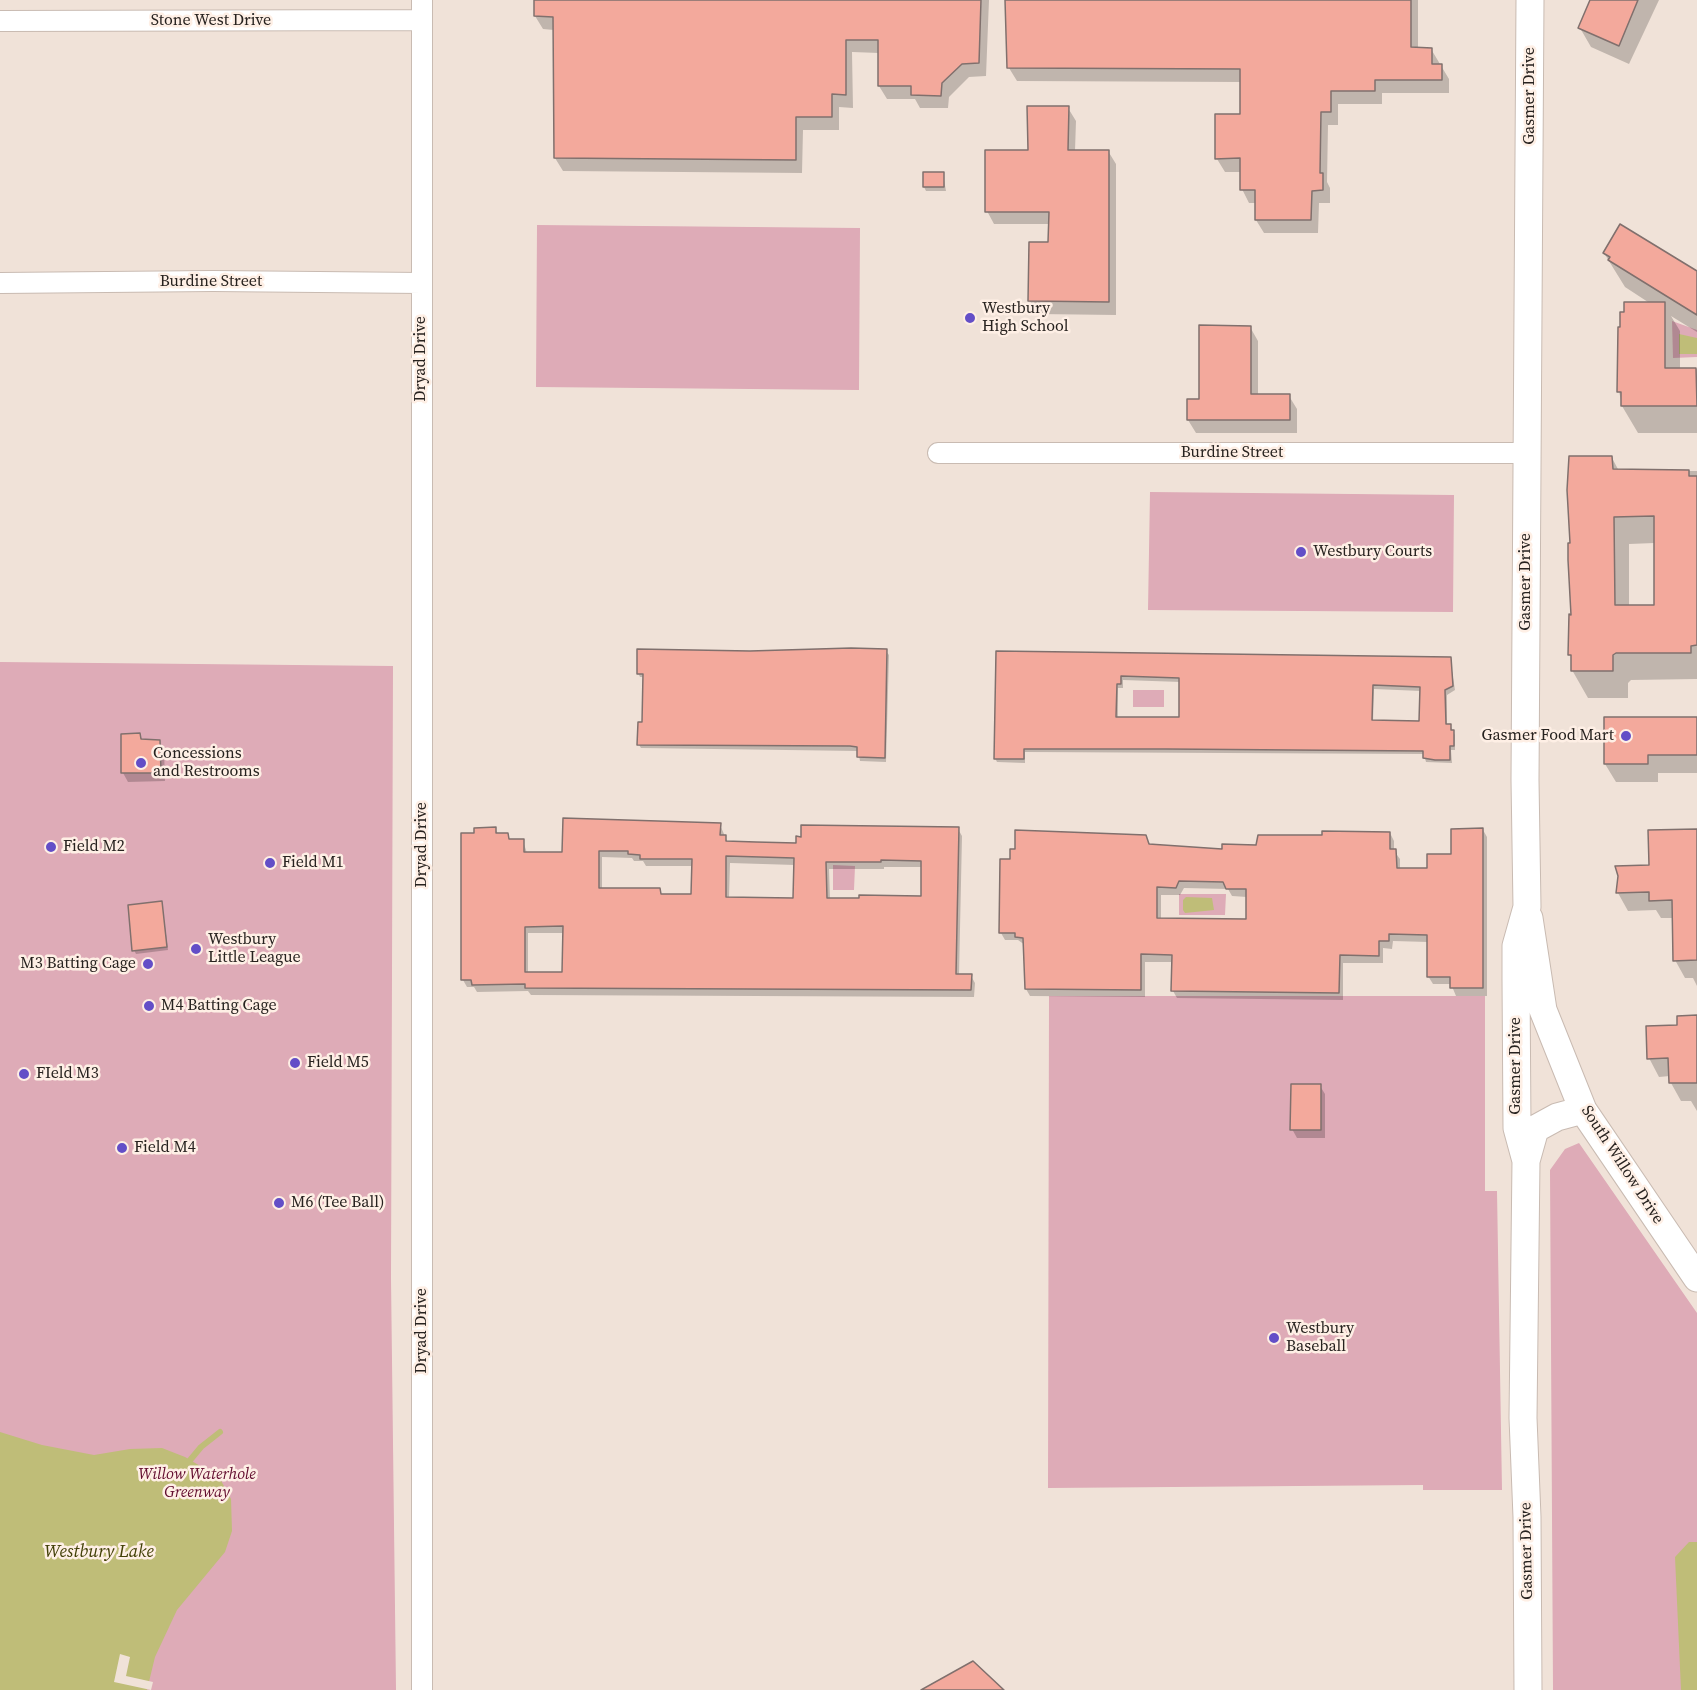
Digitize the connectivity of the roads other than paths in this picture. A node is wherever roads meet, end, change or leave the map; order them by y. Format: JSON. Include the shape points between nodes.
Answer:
{"nodes":[{"id":1,"x":422,"y":0,"type":"edge"},
{"id":2,"x":1530,"y":0,"type":"edge"},
{"id":3,"x":422,"y":20,"type":"junction"},
{"id":4,"x":0,"y":21,"type":"edge"},
{"id":5,"x":0,"y":283,"type":"edge"},
{"id":6,"x":422,"y":283,"type":"junction"},
{"id":7,"x":938,"y":453,"type":"dead end"},
{"id":8,"x":1527,"y":453,"type":"junction"},
{"id":9,"x":1527,"y":907,"type":"junction"},
{"id":10,"x":1583,"y":1110,"type":"junction"},
{"id":11,"x":1526,"y":1161,"type":"junction"},
{"id":12,"x":1697,"y":1278,"type":"edge"},
{"id":13,"x":422,"y":1690,"type":"edge"},
{"id":14,"x":1528,"y":1690,"type":"edge"}],
"edges":[{"from":1,"to":3,"type":"street","name":"Dryad Drive"},
{"from":2,"to":8,"type":"street","name":"Gasmer Drive"},
{"from":3,"to":4,"type":"street","name":"Stone West Drive"},
{"from":3,"to":6,"type":"street","name":"Dryad Drive"},
{"from":5,"to":6,"type":"street","name":"Burdine Street"},
{"from":6,"to":13,"type":"street","name":"Dryad Drive"},
{"from":7,"to":8,"type":"street","name":"Burdine Street"},
{"from":8,"to":9,"type":"street","name":"Gasmer Drive"},
{"from":9,"to":10,"type":"street","name":"South Willow Drive","via":[[1543,1010]]},
{"from":9,"to":11,"type":"street","name":"Gasmer Drive","via":[[1516,946],[1517,1128]]},
{"from":10,"to":11,"type":"street","name":"Gasmer Drive","via":[[1557,1117],[1535,1129]]},
{"from":10,"to":12,"type":"street","name":"South Willow Drive"},
{"from":11,"to":14,"type":"street","name":"Gasmer Drive","via":[[1522,1418]]}]}
